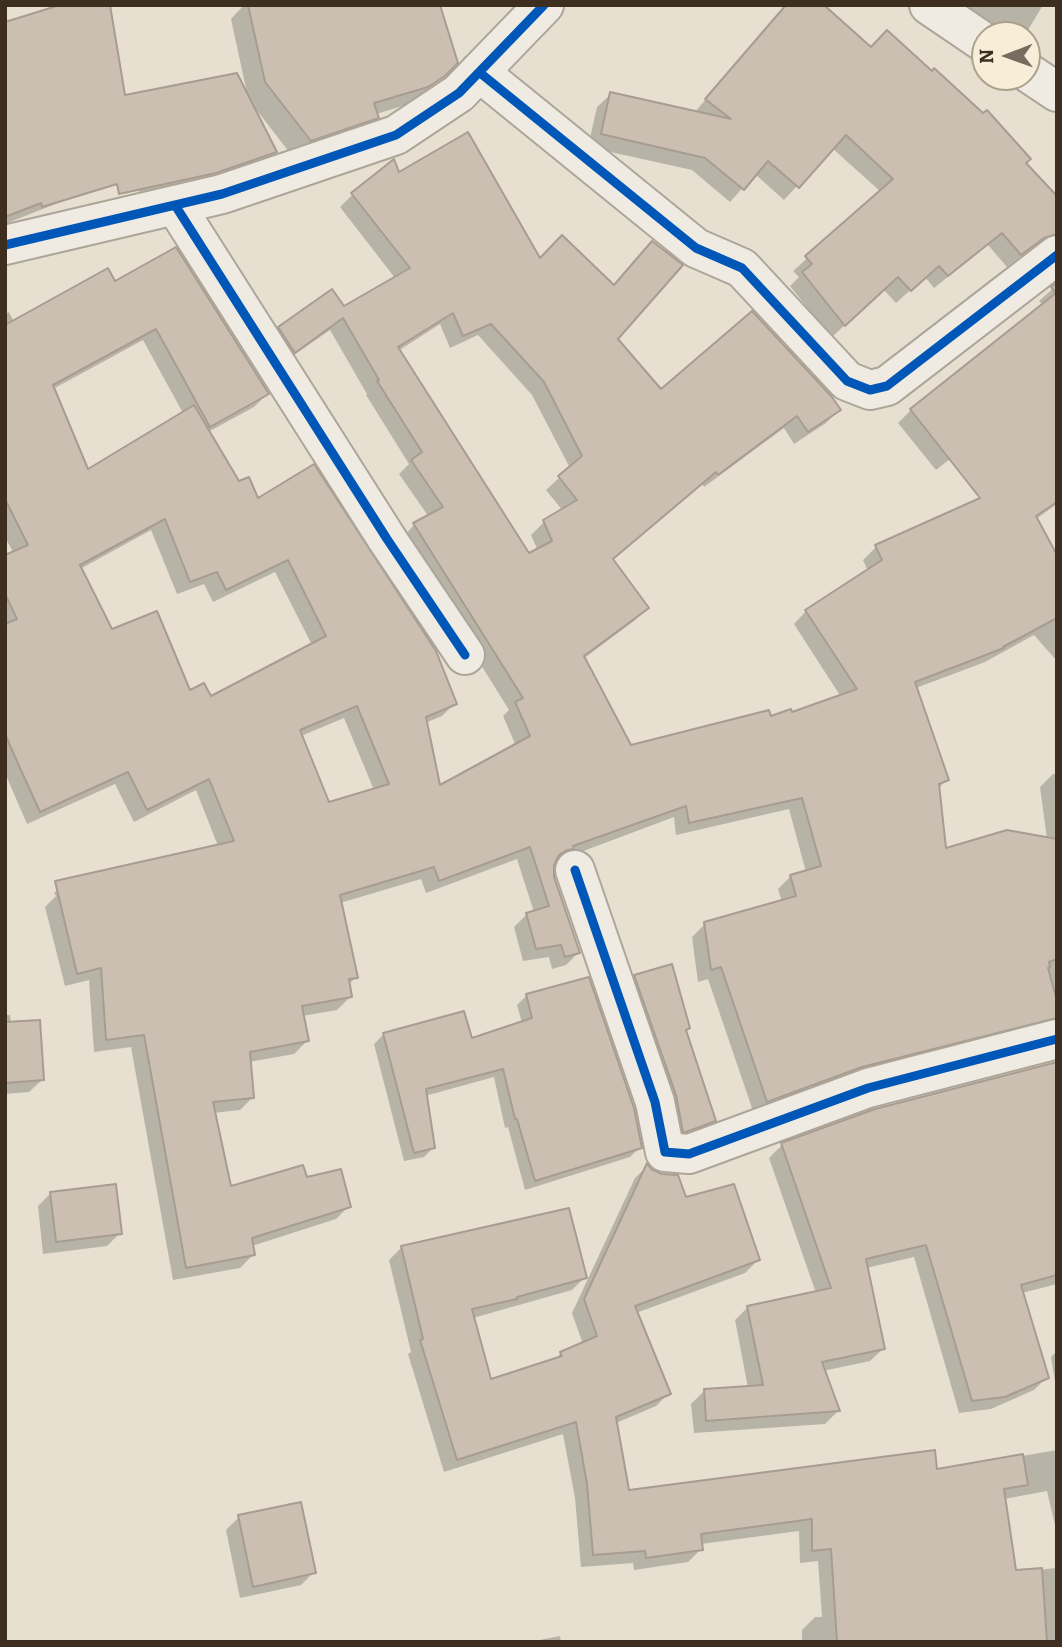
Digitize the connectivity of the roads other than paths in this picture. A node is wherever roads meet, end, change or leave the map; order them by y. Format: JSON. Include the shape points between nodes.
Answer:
{"nodes":[{"id":1,"x":544,"y":5,"type":"edge"},
{"id":2,"x":929,"y":5,"type":"edge"},
{"id":3,"x":971,"y":34,"type":"edge"},
{"id":4,"x":479,"y":72,"type":"junction"},
{"id":5,"x":1041,"y":81,"type":"edge"},
{"id":6,"x":1057,"y":92,"type":"edge"},
{"id":7,"x":175,"y":205,"type":"junction"},
{"id":8,"x":5,"y":245,"type":"edge"},
{"id":9,"x":1057,"y":255,"type":"edge"},
{"id":10,"x":465,"y":655,"type":"dead end"},
{"id":11,"x":575,"y":870,"type":"dead end"},
{"id":12,"x":1057,"y":1039,"type":"edge"}],
"edges":[{"from":1,"to":4,"type":"street"},
{"from":2,"to":3,"type":"street"},
{"from":4,"to":7,"type":"street","via":[[459,93],[396,135],[222,194]]},
{"from":4,"to":9,"type":"street","via":[[696,248],[742,268],[848,381],[870,390],[887,386]]},
{"from":5,"to":6,"type":"street"},
{"from":7,"to":8,"type":"street"},
{"from":7,"to":10,"type":"street"},
{"from":11,"to":12,"type":"street","via":[[656,1102],[665,1152],[689,1154],[868,1088]]}]}
